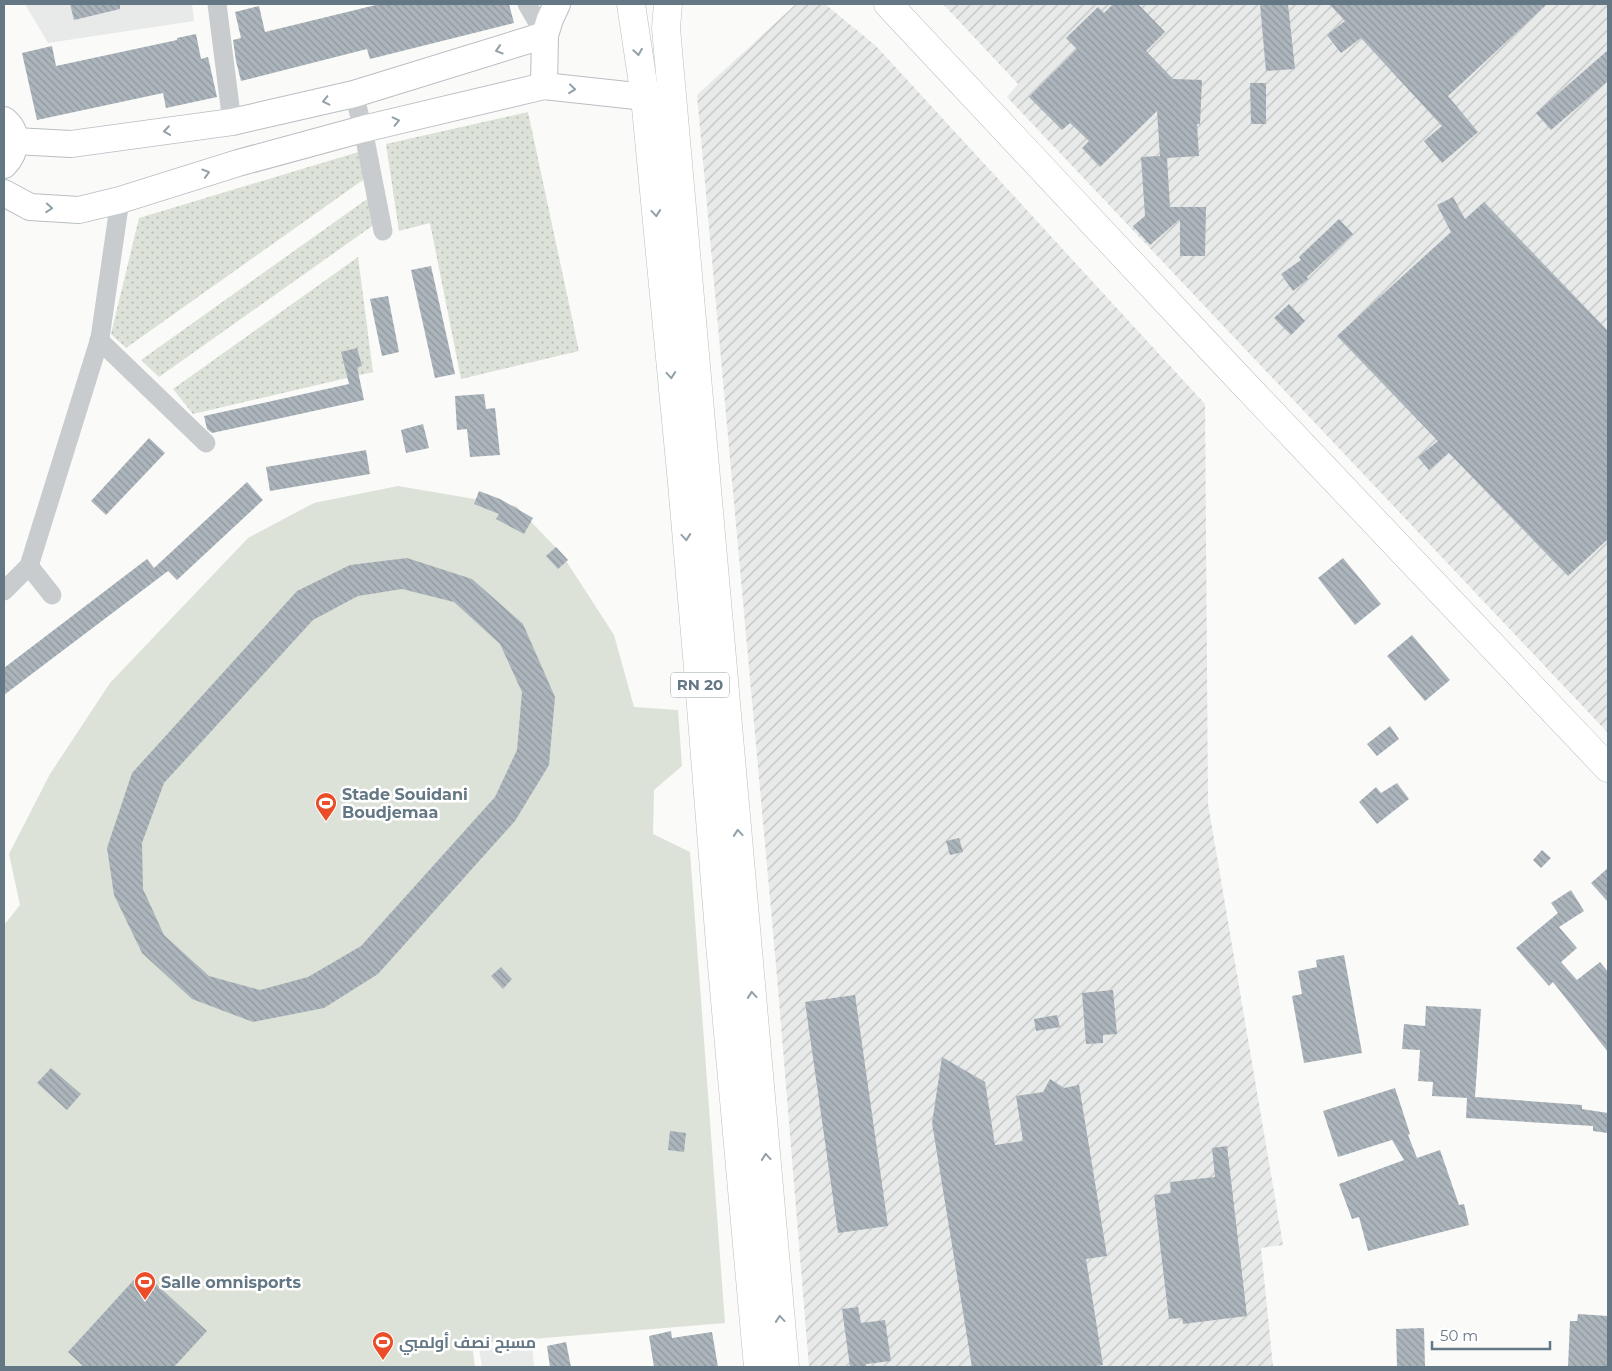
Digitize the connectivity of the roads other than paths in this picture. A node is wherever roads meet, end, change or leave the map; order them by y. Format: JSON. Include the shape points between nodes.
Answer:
{"nodes":[{"id":1,"x":217,"y":4,"type":"edge"},
{"id":2,"x":527,"y":4,"type":"edge"},
{"id":3,"x":557,"y":4,"type":"edge"},
{"id":4,"x":631,"y":4,"type":"edge"},
{"id":5,"x":668,"y":4,"type":"edge"},
{"id":6,"x":888,"y":4,"type":"edge"},
{"id":7,"x":545,"y":35,"type":"junction"},
{"id":8,"x":544,"y":86,"type":"junction"},
{"id":9,"x":354,"y":94,"type":"junction"},
{"id":10,"x":645,"y":97,"type":"junction"},
{"id":11,"x":232,"y":122,"type":"junction"},
{"id":12,"x":363,"y":129,"type":"junction"},
{"id":13,"x":9,"y":130,"type":"edge"},
{"id":14,"x":4,"y":165,"type":"edge"},
{"id":15,"x":4,"y":193,"type":"edge"},
{"id":16,"x":120,"y":200,"type":"junction"},
{"id":17,"x":383,"y":230,"type":"dead end"},
{"id":18,"x":99,"y":340,"type":"junction"},
{"id":19,"x":206,"y":443,"type":"dead end"},
{"id":20,"x":29,"y":566,"type":"junction"},
{"id":21,"x":4,"y":591,"type":"edge"},
{"id":22,"x":52,"y":595,"type":"dead end"},
{"id":23,"x":1608,"y":768,"type":"edge"},
{"id":24,"x":758,"y":1367,"type":"edge"},
{"id":25,"x":785,"y":1367,"type":"edge"}],
"edges":[{"from":1,"to":11,"type":"street"},
{"from":2,"to":7,"type":"street"},
{"from":3,"to":7,"type":"street"},
{"from":4,"to":10,"type":"main road","number":"RN 20","one_way":true},
{"from":25,"to":5,"type":"main road","number":"RN 20","one_way":true,"via":[[666,28]]},
{"from":6,"to":23,"type":"main road"},
{"from":7,"to":8,"type":"street"},
{"from":7,"to":9,"type":"street","one_way":true},
{"from":8,"to":10,"type":"street","one_way":true},
{"from":12,"to":8,"type":"street","one_way":true},
{"from":9,"to":11,"type":"street","one_way":true},
{"from":9,"to":12,"type":"street"},
{"from":10,"to":24,"type":"main road","number":"RN 20","one_way":true},
{"from":11,"to":13,"type":"street","one_way":true,"via":[[71,144]]},
{"from":16,"to":12,"type":"street","one_way":true},
{"from":12,"to":17,"type":"street"},
{"from":13,"to":14,"type":"street","via":[[14,150]]},
{"from":15,"to":16,"type":"street","one_way":true,"via":[[30,207],[56,209],[79,210]]},
{"from":16,"to":18,"type":"street"},
{"from":18,"to":19,"type":"street"},
{"from":18,"to":20,"type":"street"},
{"from":20,"to":21,"type":"street"},
{"from":20,"to":22,"type":"street"}]}
